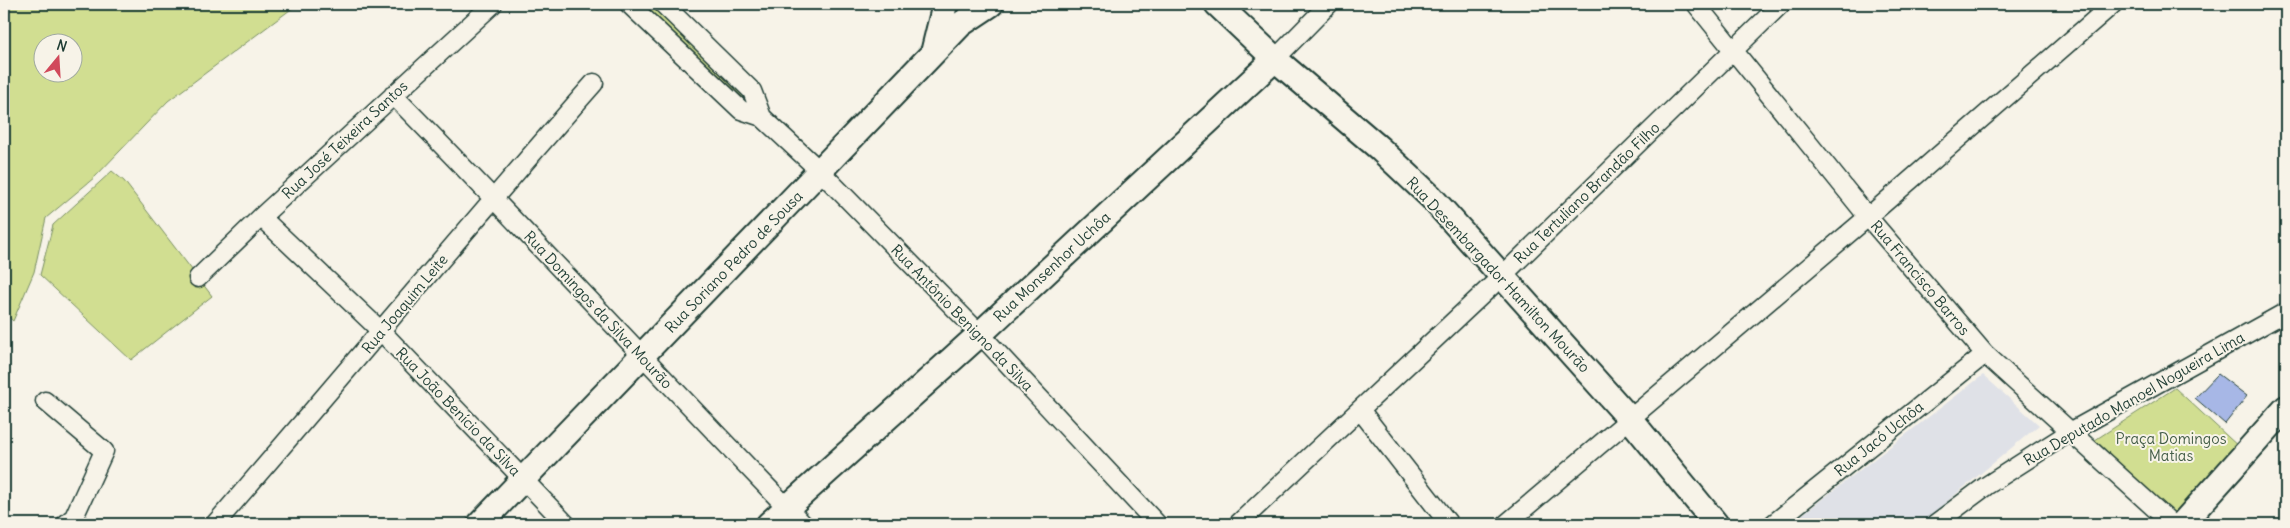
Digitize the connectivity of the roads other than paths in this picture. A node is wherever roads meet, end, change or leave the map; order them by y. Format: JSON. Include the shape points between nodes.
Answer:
{"nodes":[{"id":1,"x":493,"y":4,"type":"edge"},
{"id":2,"x":629,"y":4,"type":"edge"},
{"id":3,"x":663,"y":4,"type":"edge"},
{"id":4,"x":945,"y":4,"type":"edge"},
{"id":5,"x":991,"y":4,"type":"edge"},
{"id":6,"x":1217,"y":4,"type":"edge"},
{"id":7,"x":1329,"y":4,"type":"edge"},
{"id":8,"x":1696,"y":4,"type":"edge"},
{"id":9,"x":1781,"y":4,"type":"edge"},
{"id":10,"x":2113,"y":4,"type":"edge"},
{"id":11,"x":1734,"y":50,"type":"junction"},
{"id":12,"x":934,"y":53,"type":"junction"},
{"id":13,"x":1274,"y":59,"type":"junction"},
{"id":14,"x":594,"y":83,"type":"dead end"},
{"id":15,"x":393,"y":96,"type":"junction"},
{"id":16,"x":762,"y":116,"type":"junction"},
{"id":17,"x":820,"y":172,"type":"junction"},
{"id":18,"x":493,"y":197,"type":"junction"},
{"id":19,"x":261,"y":217,"type":"junction"},
{"id":20,"x":1868,"y":217,"type":"junction"},
{"id":21,"x":1502,"y":276,"type":"junction"},
{"id":22,"x":198,"y":278,"type":"dead end"},
{"id":23,"x":2286,"y":312,"type":"edge"},
{"id":24,"x":382,"y":332,"type":"junction"},
{"id":25,"x":980,"y":334,"type":"junction"},
{"id":26,"x":1985,"y":354,"type":"junction"},
{"id":27,"x":642,"y":358,"type":"junction"},
{"id":28,"x":44,"y":401,"type":"dead end"},
{"id":29,"x":2286,"y":408,"type":"edge"},
{"id":30,"x":1361,"y":411,"type":"junction"},
{"id":31,"x":1630,"y":419,"type":"junction"},
{"id":32,"x":2070,"y":432,"type":"junction"},
{"id":33,"x":522,"y":480,"type":"junction"},
{"id":34,"x":795,"y":516,"type":"edge"},
{"id":35,"x":66,"y":524,"type":"edge"},
{"id":36,"x":215,"y":524,"type":"edge"},
{"id":37,"x":480,"y":524,"type":"edge"},
{"id":38,"x":566,"y":524,"type":"edge"},
{"id":39,"x":769,"y":524,"type":"edge"},
{"id":40,"x":1157,"y":524,"type":"edge"},
{"id":41,"x":1238,"y":524,"type":"edge"},
{"id":42,"x":1449,"y":524,"type":"edge"},
{"id":43,"x":1506,"y":524,"type":"edge"},
{"id":44,"x":1716,"y":524,"type":"edge"},
{"id":45,"x":1773,"y":524,"type":"edge"},
{"id":46,"x":1935,"y":524,"type":"edge"},
{"id":47,"x":2172,"y":524,"type":"edge"},
{"id":48,"x":2182,"y":524,"type":"edge"}],
"edges":[{"from":1,"to":15,"type":"street","name":"Rua José Teixeira Santos"},
{"from":2,"to":16,"type":"street","name":"Rua Antônio Benigno da Silva","via":[[741,110]]},
{"from":3,"to":16,"type":"street","name":"Rua Antônio Benigno da Silva","via":[[752,91]]},
{"from":4,"to":12,"type":"street"},
{"from":5,"to":12,"type":"street","name":"Rua Soriano Pedro de Sousa","via":[[961,24]]},
{"from":6,"to":13,"type":"street","name":"Rua Desembargador Hamilton Mourão"},
{"from":7,"to":13,"type":"street","name":"Rua Monsenhor Uchôa"},
{"from":8,"to":11,"type":"street","name":"Rua Francisco Barros"},
{"from":9,"to":11,"type":"street","name":"Rua Tertuliano Brandão Filho"},
{"from":10,"to":20,"type":"street"},
{"from":11,"to":20,"type":"street","name":"Rua Francisco Barros"},
{"from":11,"to":21,"type":"street","name":"Rua Tertuliano Brandão Filho"},
{"from":12,"to":17,"type":"street","name":"Rua Soriano Pedro de Sousa"},
{"from":13,"to":21,"type":"street","name":"Rua Desembargador Hamilton Mourão","via":[[1431,197]]},
{"from":13,"to":25,"type":"street","name":"Rua Monsenhor Uchôa"},
{"from":14,"to":18,"type":"street","name":"Rua Joaquim Leite"},
{"from":15,"to":18,"type":"street","name":"Rua Domingos da Silva Mourão"},
{"from":15,"to":19,"type":"street","name":"Rua José Teixeira Santos"},
{"from":16,"to":17,"type":"street","name":"Rua Antônio Benigno da Silva"},
{"from":17,"to":25,"type":"street","name":"Rua Antônio Benigno da Silva"},
{"from":17,"to":27,"type":"street","name":"Rua Soriano Pedro de Sousa"},
{"from":18,"to":24,"type":"street","name":"Rua Joaquim Leite"},
{"from":18,"to":27,"type":"street","name":"Rua Domingos da Silva Mourão"},
{"from":19,"to":22,"type":"street","name":"Rua José Teixeira Santos"},
{"from":19,"to":24,"type":"street","name":"Rua João Benício da Silva"},
{"from":20,"to":26,"type":"street","name":"Rua Francisco Barros"},
{"from":20,"to":31,"type":"street"},
{"from":21,"to":30,"type":"street","name":"Rua Tertuliano Brandão Filho"},
{"from":21,"to":31,"type":"street","name":"Rua Desembargador Hamilton Mourão"},
{"from":23,"to":32,"type":"street","name":"Rua Deputado Manoel Nogueira Lima"},
{"from":24,"to":33,"type":"street","name":"Rua João Benício da Silva"},
{"from":24,"to":36,"type":"street","name":"Rua Joaquim Leite"},
{"from":25,"to":34,"type":"street","name":"Rua Monsenhor Uchôa"},
{"from":25,"to":40,"type":"street","name":"Rua Antônio Benigno da Silva"},
{"from":26,"to":32,"type":"street","name":"Rua Francisco Barros"},
{"from":26,"to":45,"type":"street","name":"Rua Jacó Uchôa"},
{"from":27,"to":33,"type":"street","name":"Rua Soriano Pedro de Sousa"},
{"from":27,"to":34,"type":"street","name":"Rua Domingos da Silva Mourão"},
{"from":28,"to":35,"type":"street","via":[[104,451],[74,517]]},
{"from":29,"to":48,"type":"street"},
{"from":30,"to":41,"type":"street","name":"Rua Tertuliano Brandão Filho"},
{"from":30,"to":42,"type":"street"},
{"from":31,"to":43,"type":"street"},
{"from":31,"to":44,"type":"street","name":"Rua Desembargador Hamilton Mourão"},
{"from":32,"to":46,"type":"street","name":"Rua Deputado Manoel Nogueira Lima","via":[[1986,486]]},
{"from":32,"to":47,"type":"street","name":"Rua Francisco Barros"},
{"from":33,"to":37,"type":"street","name":"Rua Soriano Pedro de Sousa"},
{"from":33,"to":38,"type":"street","name":"Rua João Benício da Silva"},
{"from":34,"to":39,"type":"street","name":"Rua Monsenhor Uchôa"}]}
